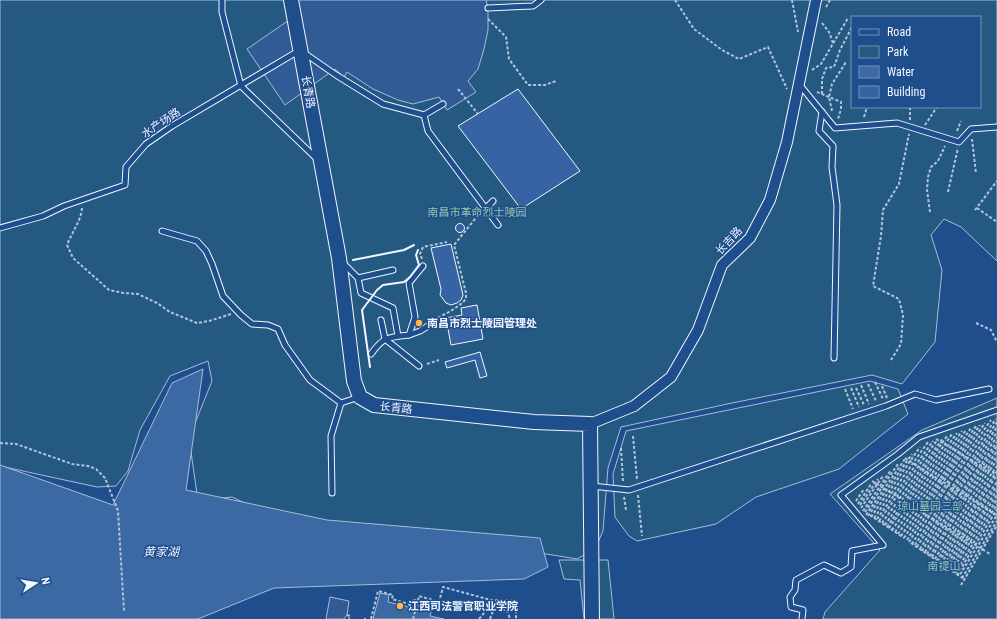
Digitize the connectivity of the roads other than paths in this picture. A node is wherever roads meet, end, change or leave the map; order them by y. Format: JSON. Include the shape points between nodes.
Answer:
{"nodes":[{"id":1,"x":222,"y":0,"type":"edge"},
{"id":2,"x":292,"y":0,"type":"edge"},
{"id":3,"x":541,"y":0,"type":"edge"},
{"id":4,"x":816,"y":0,"type":"edge"},
{"id":5,"x":488,"y":8,"type":"dead end"},
{"id":6,"x":300,"y":50,"type":"junction"},
{"id":7,"x":799,"y":84,"type":"junction"},
{"id":8,"x":241,"y":86,"type":"junction"},
{"id":9,"x":444,"y":104,"type":"dead end"},
{"id":10,"x":822,"y":112,"type":"junction"},
{"id":11,"x":424,"y":115,"type":"junction"},
{"id":12,"x":997,"y":127,"type":"edge"},
{"id":13,"x":321,"y":162,"type":"junction"},
{"id":14,"x":493,"y":201,"type":"dead end"},
{"id":15,"x":486,"y":208,"type":"junction"},
{"id":16,"x":498,"y":225,"type":"dead end"},
{"id":17,"x":0,"y":228,"type":"edge"},
{"id":18,"x":162,"y":232,"type":"dead end"},
{"id":19,"x":339,"y":258,"type":"junction"},
{"id":20,"x":423,"y":266,"type":"road end"},
{"id":21,"x":393,"y":270,"type":"dead end"},
{"id":22,"x":358,"y":278,"type":"junction"},
{"id":23,"x":381,"y":320,"type":"dead end"},
{"id":24,"x":433,"y":323,"type":"road end"},
{"id":25,"x":409,"y":335,"type":"junction"},
{"id":26,"x":398,"y":336,"type":"junction"},
{"id":27,"x":384,"y":339,"type":"junction"},
{"id":28,"x":371,"y":354,"type":"dead end"},
{"id":29,"x":834,"y":358,"type":"dead end"},
{"id":30,"x":419,"y":366,"type":"road end"},
{"id":31,"x":989,"y":389,"type":"dead end"},
{"id":32,"x":360,"y":397,"type":"junction"},
{"id":33,"x":341,"y":403,"type":"junction"},
{"id":34,"x":973,"y":418,"type":"edge"},
{"id":35,"x":590,"y":424,"type":"junction"},
{"id":36,"x":591,"y":486,"type":"junction"},
{"id":37,"x":332,"y":493,"type":"dead end"},
{"id":38,"x":592,"y":619,"type":"edge"},
{"id":39,"x":802,"y":619,"type":"edge"}],
"edges":[{"from":1,"to":8,"type":"lane","via":[[222,12]]},
{"from":2,"to":6,"type":"street","name":"长青路"},
{"from":3,"to":5,"type":"lane","via":[[533,6]]},
{"from":4,"to":7,"type":"street","name":"长吉路"},
{"from":6,"to":8,"type":"lane","name":"水产场路"},
{"from":6,"to":11,"type":"lane","via":[[383,104]]},
{"from":6,"to":13,"type":"street","name":"长青路"},
{"from":7,"to":10,"type":"lane"},
{"from":7,"to":35,"type":"street","name":"长吉路","via":[[787,142],[770,200],[750,238],[722,265],[698,330],[671,377],[634,406]]},
{"from":8,"to":13,"type":"lane"},
{"from":8,"to":17,"type":"lane","name":"水产场路","via":[[146,144],[126,167],[125,184],[43,216]]},
{"from":9,"to":11,"type":"lane"},
{"from":10,"to":12,"type":"lane","via":[[835,128],[897,123],[959,141],[971,129]]},
{"from":10,"to":29,"type":"lane","via":[[819,131],[833,146],[832,167],[837,205]]},
{"from":11,"to":15,"type":"lane","via":[[428,131]]},
{"from":13,"to":19,"type":"street","name":"长青路"},
{"from":14,"to":15,"type":"lane"},
{"from":15,"to":16,"type":"lane"},
{"from":18,"to":33,"type":"lane","via":[[197,241],[206,251],[223,296],[252,324],[268,325],[278,329],[285,345],[310,380]]},
{"from":19,"to":22,"type":"lane"},
{"from":19,"to":32,"type":"street","name":"长青路","via":[[354,381]]},
{"from":20,"to":25,"type":"lane","via":[[409,283],[415,317]]},
{"from":21,"to":22,"type":"lane"},
{"from":22,"to":26,"type":"lane","via":[[361,293],[393,308]]},
{"from":23,"to":27,"type":"lane"},
{"from":24,"to":25,"type":"lane"},
{"from":25,"to":26,"type":"lane"},
{"from":26,"to":27,"type":"lane"},
{"from":27,"to":28,"type":"lane"},
{"from":27,"to":30,"type":"lane"},
{"from":31,"to":36,"type":"lane","via":[[936,400],[915,394],[880,408],[633,488]]},
{"from":32,"to":33,"type":"lane"},
{"from":32,"to":35,"type":"street","name":"长青路","via":[[374,406],[534,422]]},
{"from":33,"to":37,"type":"lane","via":[[331,436]]},
{"from":34,"to":39,"type":"lane","via":[[927,433],[841,495],[883,546],[852,551],[852,567],[841,573],[824,565],[796,580],[795,590],[790,597],[791,607],[803,610]]},
{"from":35,"to":36,"type":"street"},
{"from":36,"to":38,"type":"street"}]}
